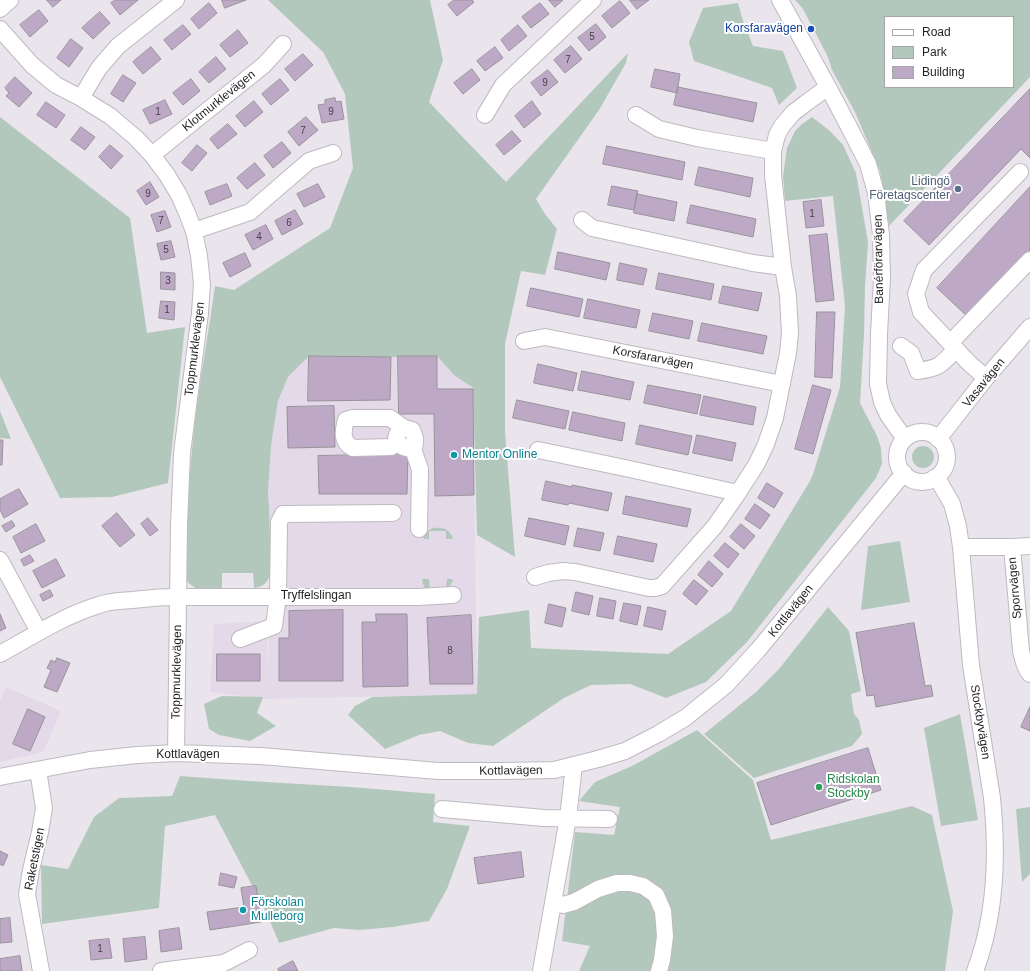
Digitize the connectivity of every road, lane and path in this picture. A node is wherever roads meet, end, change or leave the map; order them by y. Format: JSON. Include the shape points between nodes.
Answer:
{"nodes":[{"id":1,"x":10,"y":0,"type":"edge"},
{"id":2,"x":176,"y":0,"type":"edge"},
{"id":3,"x":593,"y":0,"type":"edge"},
{"id":4,"x":780,"y":0,"type":"edge"},
{"id":5,"x":0,"y":9,"type":"edge"},
{"id":6,"x":0,"y":29,"type":"edge"},
{"id":7,"x":283,"y":44,"type":"dead end"},
{"id":8,"x":828,"y":87,"type":"junction"},
{"id":9,"x":82,"y":98,"type":"junction"},
{"id":10,"x":485,"y":115,"type":"dead end"},
{"id":11,"x":636,"y":115,"type":"dead end"},
{"id":12,"x":773,"y":151,"type":"junction"},
{"id":13,"x":332,"y":153,"type":"dead end"},
{"id":14,"x":152,"y":155,"type":"junction"},
{"id":15,"x":1020,"y":172,"type":"dead end"},
{"id":16,"x":582,"y":220,"type":"dead end"},
{"id":17,"x":194,"y":231,"type":"junction"},
{"id":18,"x":1030,"y":260,"type":"edge"},
{"id":19,"x":783,"y":267,"type":"junction"},
{"id":20,"x":1030,"y":327,"type":"edge"},
{"id":21,"x":524,"y":341,"type":"dead end"},
{"id":22,"x":902,"y":346,"type":"dead end"},
{"id":23,"x":953,"y":346,"type":"junction"},
{"id":24,"x":986,"y":378,"type":"junction"},
{"id":25,"x":782,"y":384,"type":"junction"},
{"id":26,"x":404,"y":428,"type":"junction"},
{"id":27,"x":905,"y":439,"type":"junction"},
{"id":28,"x":938,"y":439,"type":"junction"},
{"id":29,"x":397,"y":442,"type":"junction"},
{"id":30,"x":412,"y":449,"type":"junction"},
{"id":31,"x":538,"y":450,"type":"dead end"},
{"id":32,"x":904,"y":473,"type":"junction"},
{"id":33,"x":934,"y":478,"type":"junction"},
{"id":34,"x":738,"y":493,"type":"junction"},
{"id":35,"x":393,"y":513,"type":"dead end"},
{"id":36,"x":419,"y":529,"type":"dead end"},
{"id":37,"x":1030,"y":546,"type":"edge"},
{"id":38,"x":961,"y":547,"type":"junction"},
{"id":39,"x":1012,"y":547,"type":"junction"},
{"id":40,"x":0,"y":560,"type":"edge"},
{"id":41,"x":535,"y":577,"type":"dead end"},
{"id":42,"x":453,"y":595,"type":"dead end"},
{"id":43,"x":178,"y":596,"type":"junction"},
{"id":44,"x":278,"y":596,"type":"junction"},
{"id":45,"x":39,"y":632,"type":"junction"},
{"id":46,"x":240,"y":639,"type":"dead end"},
{"id":47,"x":0,"y":654,"type":"edge"},
{"id":48,"x":1030,"y":674,"type":"edge"},
{"id":49,"x":176,"y":753,"type":"junction"},
{"id":50,"x":574,"y":765,"type":"junction"},
{"id":51,"x":38,"y":770,"type":"junction"},
{"id":52,"x":0,"y":777,"type":"edge"},
{"id":53,"x":442,"y":809,"type":"dead end"},
{"id":54,"x":568,"y":818,"type":"junction"},
{"id":55,"x":609,"y":819,"type":"dead end"},
{"id":56,"x":554,"y":902,"type":"junction"},
{"id":57,"x":249,"y":950,"type":"dead end"},
{"id":58,"x":40,"y":971,"type":"edge"},
{"id":59,"x":161,"y":971,"type":"edge"},
{"id":60,"x":541,"y":971,"type":"edge"},
{"id":61,"x":659,"y":971,"type":"edge"},
{"id":62,"x":975,"y":971,"type":"edge"}],
"edges":[{"from":1,"to":5,"type":"street"},
{"from":2,"to":9,"type":"street","via":[[118,46],[99,68]]},
{"from":3,"to":10,"type":"street","via":[[503,85]]},
{"from":4,"to":8,"type":"street","name":"Banérförarvägen"},
{"from":6,"to":9,"type":"street","name":"Toppmurklevägen","via":[[32,65],[56,85]]},
{"from":7,"to":14,"type":"street","name":"Klotmurklevägen","via":[[264,65]]},
{"from":8,"to":12,"type":"street","via":[[793,114],[782,126]]},
{"from":8,"to":27,"type":"street","name":"Banérförarvägen","via":[[868,164],[876,194],[881,235],[882,278],[878,384],[888,415]]},
{"from":9,"to":14,"type":"street","name":"Toppmurklevägen","via":[[110,116]]},
{"from":11,"to":12,"type":"street","via":[[660,129]]},
{"from":12,"to":19,"type":"street","via":[[773,175]]},
{"from":13,"to":17,"type":"street","via":[[309,161],[250,212]]},
{"from":14,"to":17,"type":"street","name":"Toppmurklevägen","via":[[179,196]]},
{"from":15,"to":23,"type":"street","via":[[924,270],[916,294],[921,312]]},
{"from":16,"to":19,"type":"street","via":[[599,230]]},
{"from":17,"to":43,"type":"street","name":"Toppmurklevägen","via":[[202,284],[182,453]]},
{"from":18,"to":23,"type":"street"},
{"from":19,"to":25,"type":"street","via":[[790,333]]},
{"from":20,"to":24,"type":"street","name":"Vasavägen"},
{"from":21,"to":25,"type":"street","name":"Korsfararvägen","via":[[545,336]]},
{"from":22,"to":23,"type":"street","via":[[911,353],[918,371],[942,364]]},
{"from":23,"to":24,"type":"street"},
{"from":24,"to":28,"type":"street","name":"Vasavägen"},
{"from":25,"to":34,"type":"street","via":[[766,444]]},
{"from":26,"to":29,"type":"street","via":[[400,431]]},
{"from":26,"to":29,"type":"street","via":[[390,418],[346,420],[345,442],[352,448],[391,447]]},
{"from":26,"to":30,"type":"street","via":[[412,430],[415,437]]},
{"from":27,"to":28,"type":"street","via":[[920,432]]},
{"from":27,"to":32,"type":"street","via":[[898,456],[899,466]]},
{"from":28,"to":33,"type":"street","via":[[945,448],[946,459],[944,468]]},
{"from":29,"to":30,"type":"street","via":[[400,446]]},
{"from":30,"to":36,"type":"street","via":[[420,469]]},
{"from":31,"to":34,"type":"street"},
{"from":32,"to":33,"type":"street","via":[[919,481]]},
{"from":32,"to":50,"type":"street","name":"Kottlavägen","via":[[758,650],[726,685],[685,718],[658,734],[625,751]]},
{"from":33,"to":38,"type":"street","name":"Stockbyvägen","via":[[940,483],[952,504]]},
{"from":34,"to":41,"type":"street","via":[[715,526],[662,586],[649,588],[562,571]]},
{"from":35,"to":44,"type":"street","via":[[283,514],[279,522]]},
{"from":37,"to":39,"type":"street"},
{"from":38,"to":39,"type":"street"},
{"from":38,"to":62,"type":"street","name":"Stockbyvägen","via":[[971,665],[995,832],[991,906],[981,956]]},
{"from":39,"to":48,"type":"street","name":"Sporrvägen","via":[[1021,651],[1023,662]]},
{"from":40,"to":45,"type":"street"},
{"from":42,"to":44,"type":"street","name":"Tryffelslingan"},
{"from":43,"to":44,"type":"street","name":"Tryffelslingan"},
{"from":43,"to":45,"type":"street","name":"Tryffelslingan","via":[[108,602]]},
{"from":43,"to":49,"type":"street","name":"Toppmurklevägen"},
{"from":44,"to":46,"type":"street","via":[[274,626]]},
{"from":45,"to":47,"type":"street","name":"Tryffelslingan"},
{"from":49,"to":50,"type":"street","name":"Kottlavägen","via":[[261,756],[438,771],[554,770]]},
{"from":49,"to":51,"type":"street","name":"Kottlavägen","via":[[90,760]]},
{"from":50,"to":54,"type":"street"},
{"from":51,"to":52,"type":"street","name":"Kottlavägen"},
{"from":51,"to":58,"type":"street","name":"Raketstigen","via":[[44,808],[27,894]]},
{"from":53,"to":54,"type":"street"},
{"from":54,"to":55,"type":"street"},
{"from":54,"to":56,"type":"street"},
{"from":56,"to":60,"type":"street"},
{"from":56,"to":61,"type":"street","via":[[562,905],[574,902],[598,889],[617,883],[643,886],[656,895],[663,911],[665,936]]},
{"from":57,"to":59,"type":"street","via":[[224,963]]}]}
